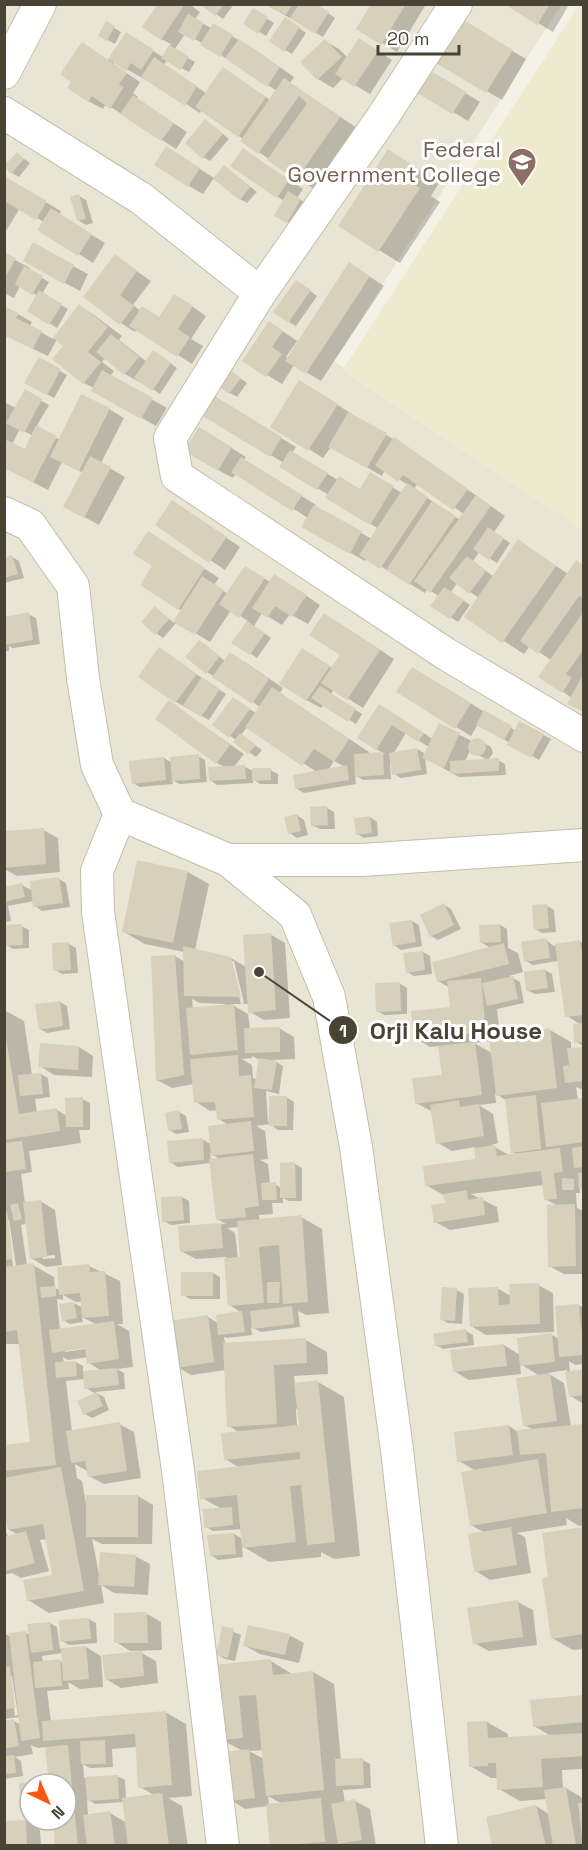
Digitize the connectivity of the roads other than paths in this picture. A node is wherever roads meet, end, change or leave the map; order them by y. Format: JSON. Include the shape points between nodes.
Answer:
{"nodes":[{"id":1,"x":40,"y":4,"type":"edge"},
{"id":2,"x":456,"y":4,"type":"edge"},
{"id":3,"x":4,"y":73,"type":"edge"},
{"id":4,"x":4,"y":113,"type":"edge"},
{"id":5,"x":260,"y":293,"type":"junction"},
{"id":6,"x":4,"y":513,"type":"edge"},
{"id":7,"x":584,"y":736,"type":"edge"},
{"id":8,"x":120,"y":814,"type":"junction"},
{"id":9,"x":584,"y":845,"type":"edge"},
{"id":10,"x":228,"y":860,"type":"junction"},
{"id":11,"x":223,"y":1845,"type":"edge"},
{"id":12,"x":442,"y":1845,"type":"edge"}],
"edges":[{"from":1,"to":3,"type":"street"},
{"from":2,"to":5,"type":"street"},
{"from":4,"to":5,"type":"street","via":[[142,199]]},
{"from":5,"to":7,"type":"street","via":[[170,438],[177,476],[446,654]]},
{"from":6,"to":8,"type":"street","via":[[30,525],[73,586],[97,765]]},
{"from":8,"to":10,"type":"street"},
{"from":8,"to":11,"type":"street","via":[[97,871],[98,912],[178,1470]]},
{"from":9,"to":10,"type":"street","via":[[362,860]]},
{"from":10,"to":12,"type":"street","via":[[295,915],[328,998],[356,1147],[397,1450]]}]}
